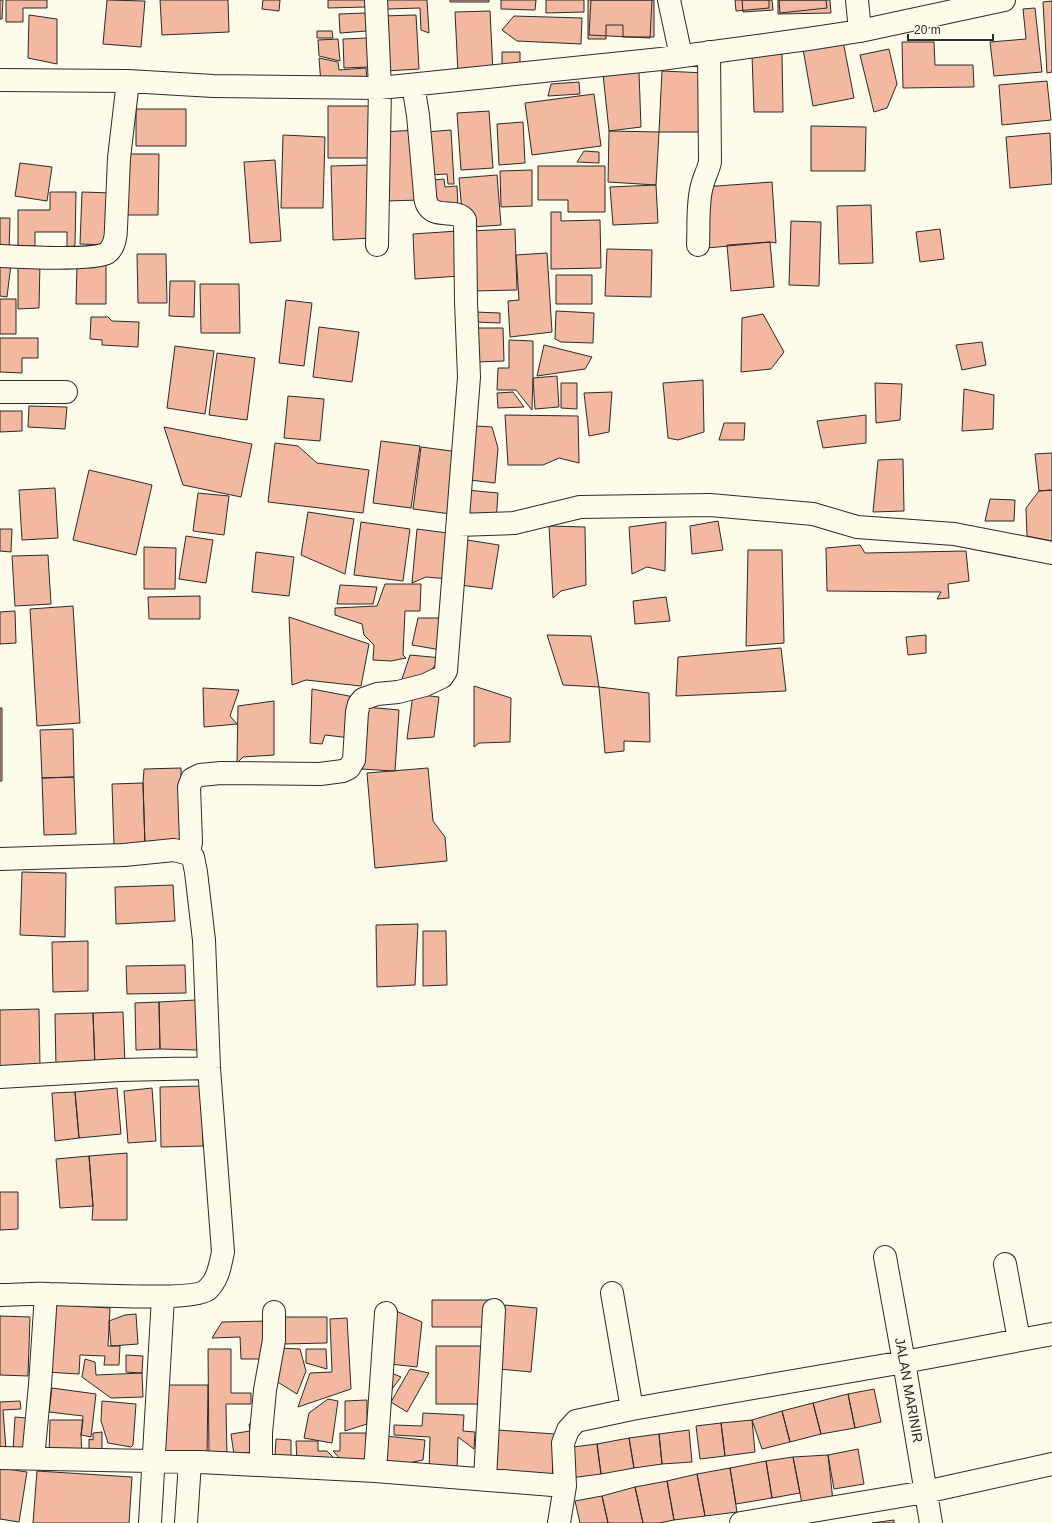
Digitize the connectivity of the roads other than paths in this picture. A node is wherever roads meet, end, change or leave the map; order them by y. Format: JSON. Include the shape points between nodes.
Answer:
{"nodes":[{"id":1,"x":376,"y":0,"type":"edge"},
{"id":2,"x":670,"y":0,"type":"edge"},
{"id":3,"x":857,"y":0,"type":"edge"},
{"id":4,"x":1004,"y":0,"type":"edge"},
{"id":5,"x":860,"y":31,"type":"junction"},
{"id":6,"x":709,"y":52,"type":"junction"},
{"id":7,"x":681,"y":56,"type":"junction"},
{"id":8,"x":0,"y":80,"type":"edge"},
{"id":9,"x":128,"y":81,"type":"junction"},
{"id":10,"x":413,"y":85,"type":"junction"},
{"id":11,"x":380,"y":88,"type":"junction"},
{"id":12,"x":377,"y":245,"type":"dead end"},
{"id":13,"x":698,"y":245,"type":"dead end"},
{"id":14,"x":0,"y":256,"type":"edge"},
{"id":15,"x":0,"y":392,"type":"edge"},
{"id":16,"x":66,"y":392,"type":"dead end"},
{"id":17,"x":458,"y":525,"type":"junction"},
{"id":18,"x":1052,"y":553,"type":"edge"},
{"id":19,"x":189,"y":854,"type":"junction"},
{"id":20,"x":0,"y":858,"type":"edge"},
{"id":21,"x":209,"y":1068,"type":"junction"},
{"id":22,"x":0,"y":1077,"type":"edge"},
{"id":23,"x":885,"y":1257,"type":"dead end"},
{"id":24,"x":1005,"y":1264,"type":"dead end"},
{"id":25,"x":612,"y":1293,"type":"dead end"},
{"id":26,"x":46,"y":1294,"type":"junction"},
{"id":27,"x":0,"y":1295,"type":"edge"},
{"id":28,"x":163,"y":1297,"type":"junction"},
{"id":29,"x":494,"y":1310,"type":"dead end"},
{"id":30,"x":274,"y":1312,"type":"dead end"},
{"id":31,"x":386,"y":1313,"type":"dead end"},
{"id":32,"x":1052,"y":1334,"type":"edge"},
{"id":33,"x":1019,"y":1340,"type":"junction"},
{"id":34,"x":904,"y":1362,"type":"junction"},
{"id":35,"x":632,"y":1409,"type":"junction"},
{"id":36,"x":0,"y":1458,"type":"edge"},
{"id":37,"x":33,"y":1459,"type":"junction"},
{"id":38,"x":154,"y":1460,"type":"junction"},
{"id":39,"x":190,"y":1462,"type":"junction"},
{"id":40,"x":1052,"y":1464,"type":"edge"},
{"id":41,"x":261,"y":1465,"type":"junction"},
{"id":42,"x":375,"y":1470,"type":"junction"},
{"id":43,"x":486,"y":1479,"type":"junction"},
{"id":44,"x":564,"y":1486,"type":"junction"},
{"id":45,"x":925,"y":1492,"type":"junction"},
{"id":46,"x":150,"y":1523,"type":"edge"},
{"id":47,"x":186,"y":1523,"type":"edge"},
{"id":48,"x":559,"y":1523,"type":"edge"},
{"id":49,"x":742,"y":1523,"type":"edge"},
{"id":50,"x":931,"y":1523,"type":"edge"}],
"edges":[{"from":1,"to":11,"type":"street"},
{"from":2,"to":7,"type":"street"},
{"from":3,"to":5,"type":"street"},
{"from":4,"to":5,"type":"street"},
{"from":5,"to":6,"type":"street"},
{"from":6,"to":7,"type":"street"},
{"from":6,"to":13,"type":"street","via":[[710,162],[700,196]]},
{"from":7,"to":10,"type":"street"},
{"from":8,"to":9,"type":"street"},
{"from":9,"to":11,"type":"street","via":[[213,86]]},
{"from":9,"to":14,"type":"street","via":[[118,158],[113,247],[102,255],[91,256]]},
{"from":10,"to":11,"type":"street"},
{"from":10,"to":17,"type":"street","via":[[424,194],[428,206],[435,212],[459,215],[465,220],[469,376]]},
{"from":11,"to":12,"type":"street"},
{"from":15,"to":16,"type":"street"},
{"from":17,"to":18,"type":"street","via":[[514,523],[580,507],[710,505],[812,514],[857,527],[954,534]]},
{"from":17,"to":19,"type":"street","via":[[447,664],[442,677],[425,685],[363,699],[359,704],[354,760],[349,768],[343,771],[320,774],[221,773],[195,776],[189,787]]},
{"from":19,"to":20,"type":"street","via":[[174,850],[124,855]]},
{"from":19,"to":21,"type":"street","via":[[195,862],[204,940]]},
{"from":21,"to":22,"type":"street"},
{"from":21,"to":28,"type":"street","via":[[223,1252],[219,1274],[206,1291],[186,1296]]},
{"from":23,"to":34,"type":"street","name":"JALAN MARINIR"},
{"from":24,"to":33,"type":"street"},
{"from":25,"to":35,"type":"street"},
{"from":26,"to":27,"type":"street"},
{"from":26,"to":28,"type":"street"},
{"from":26,"to":37,"type":"street"},
{"from":28,"to":38,"type":"street"},
{"from":29,"to":43,"type":"street"},
{"from":30,"to":41,"type":"street","via":[[274,1340],[261,1433]]},
{"from":31,"to":42,"type":"street"},
{"from":32,"to":33,"type":"street"},
{"from":33,"to":34,"type":"street"},
{"from":34,"to":35,"type":"street"},
{"from":34,"to":45,"type":"street","name":"JALAN MARINIR"},
{"from":35,"to":44,"type":"street","via":[[576,1421],[568,1430],[563,1443]]},
{"from":36,"to":37,"type":"street"},
{"from":37,"to":38,"type":"street"},
{"from":38,"to":39,"type":"street"},
{"from":38,"to":46,"type":"street"},
{"from":39,"to":41,"type":"street"},
{"from":39,"to":47,"type":"street"},
{"from":40,"to":45,"type":"street"},
{"from":41,"to":42,"type":"street"},
{"from":42,"to":43,"type":"street"},
{"from":43,"to":44,"type":"street"},
{"from":44,"to":48,"type":"street"},
{"from":45,"to":49,"type":"street"},
{"from":45,"to":50,"type":"street","name":"JALAN MARINIR"}]}
